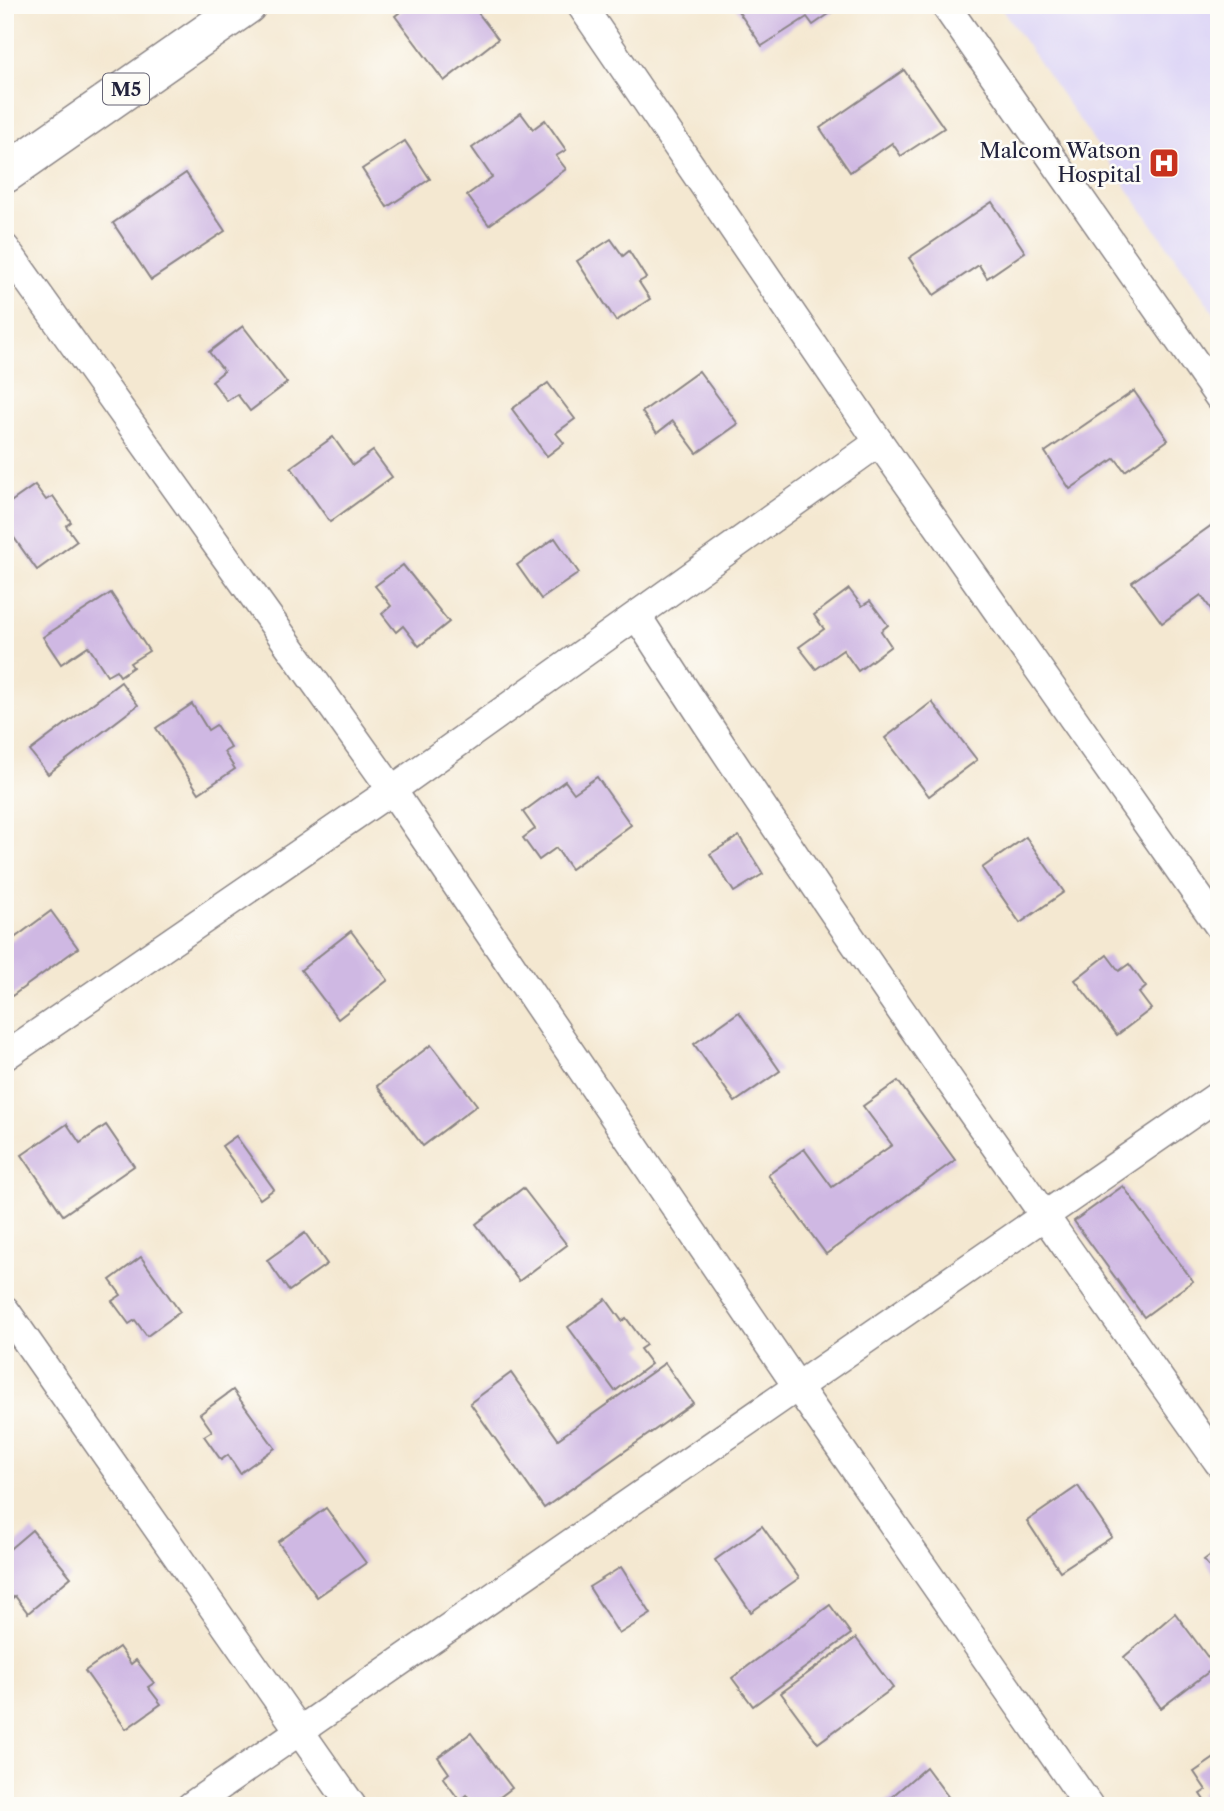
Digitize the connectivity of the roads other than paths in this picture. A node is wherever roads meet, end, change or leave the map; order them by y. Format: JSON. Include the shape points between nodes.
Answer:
{"nodes":[{"id":1,"x":247,"y":5,"type":"edge"},
{"id":2,"x":581,"y":5,"type":"edge"},
{"id":3,"x":945,"y":5,"type":"edge"},
{"id":4,"x":5,"y":174,"type":"edge"},
{"id":5,"x":5,"y":248,"type":"edge"},
{"id":6,"x":1219,"y":397,"type":"edge"},
{"id":7,"x":879,"y":442,"type":"junction"},
{"id":8,"x":637,"y":616,"type":"junction"},
{"id":9,"x":392,"y":790,"type":"junction"},
{"id":10,"x":1219,"y":926,"type":"edge"},
{"id":11,"x":5,"y":1056,"type":"edge"},
{"id":12,"x":1219,"y":1095,"type":"edge"},
{"id":13,"x":1044,"y":1216,"type":"junction"},
{"id":14,"x":5,"y":1310,"type":"edge"},
{"id":15,"x":797,"y":1387,"type":"junction"},
{"id":16,"x":1219,"y":1463,"type":"edge"},
{"id":17,"x":301,"y":1730,"type":"junction"},
{"id":18,"x":191,"y":1806,"type":"edge"},
{"id":19,"x":352,"y":1806,"type":"edge"},
{"id":20,"x":1089,"y":1806,"type":"edge"}],
"edges":[{"from":1,"to":4,"type":"main road","number":"M5"},
{"from":2,"to":7,"type":"street"},
{"from":3,"to":6,"type":"street"},
{"from":5,"to":9,"type":"street"},
{"from":7,"to":8,"type":"street"},
{"from":7,"to":10,"type":"street"},
{"from":8,"to":9,"type":"street"},
{"from":8,"to":13,"type":"street","via":[[741,778]]},
{"from":9,"to":11,"type":"street"},
{"from":9,"to":15,"type":"street"},
{"from":12,"to":13,"type":"street"},
{"from":13,"to":15,"type":"street"},
{"from":13,"to":16,"type":"street"},
{"from":14,"to":17,"type":"street"},
{"from":15,"to":17,"type":"street"},
{"from":15,"to":20,"type":"street"},
{"from":17,"to":18,"type":"street"},
{"from":17,"to":19,"type":"street"}]}
